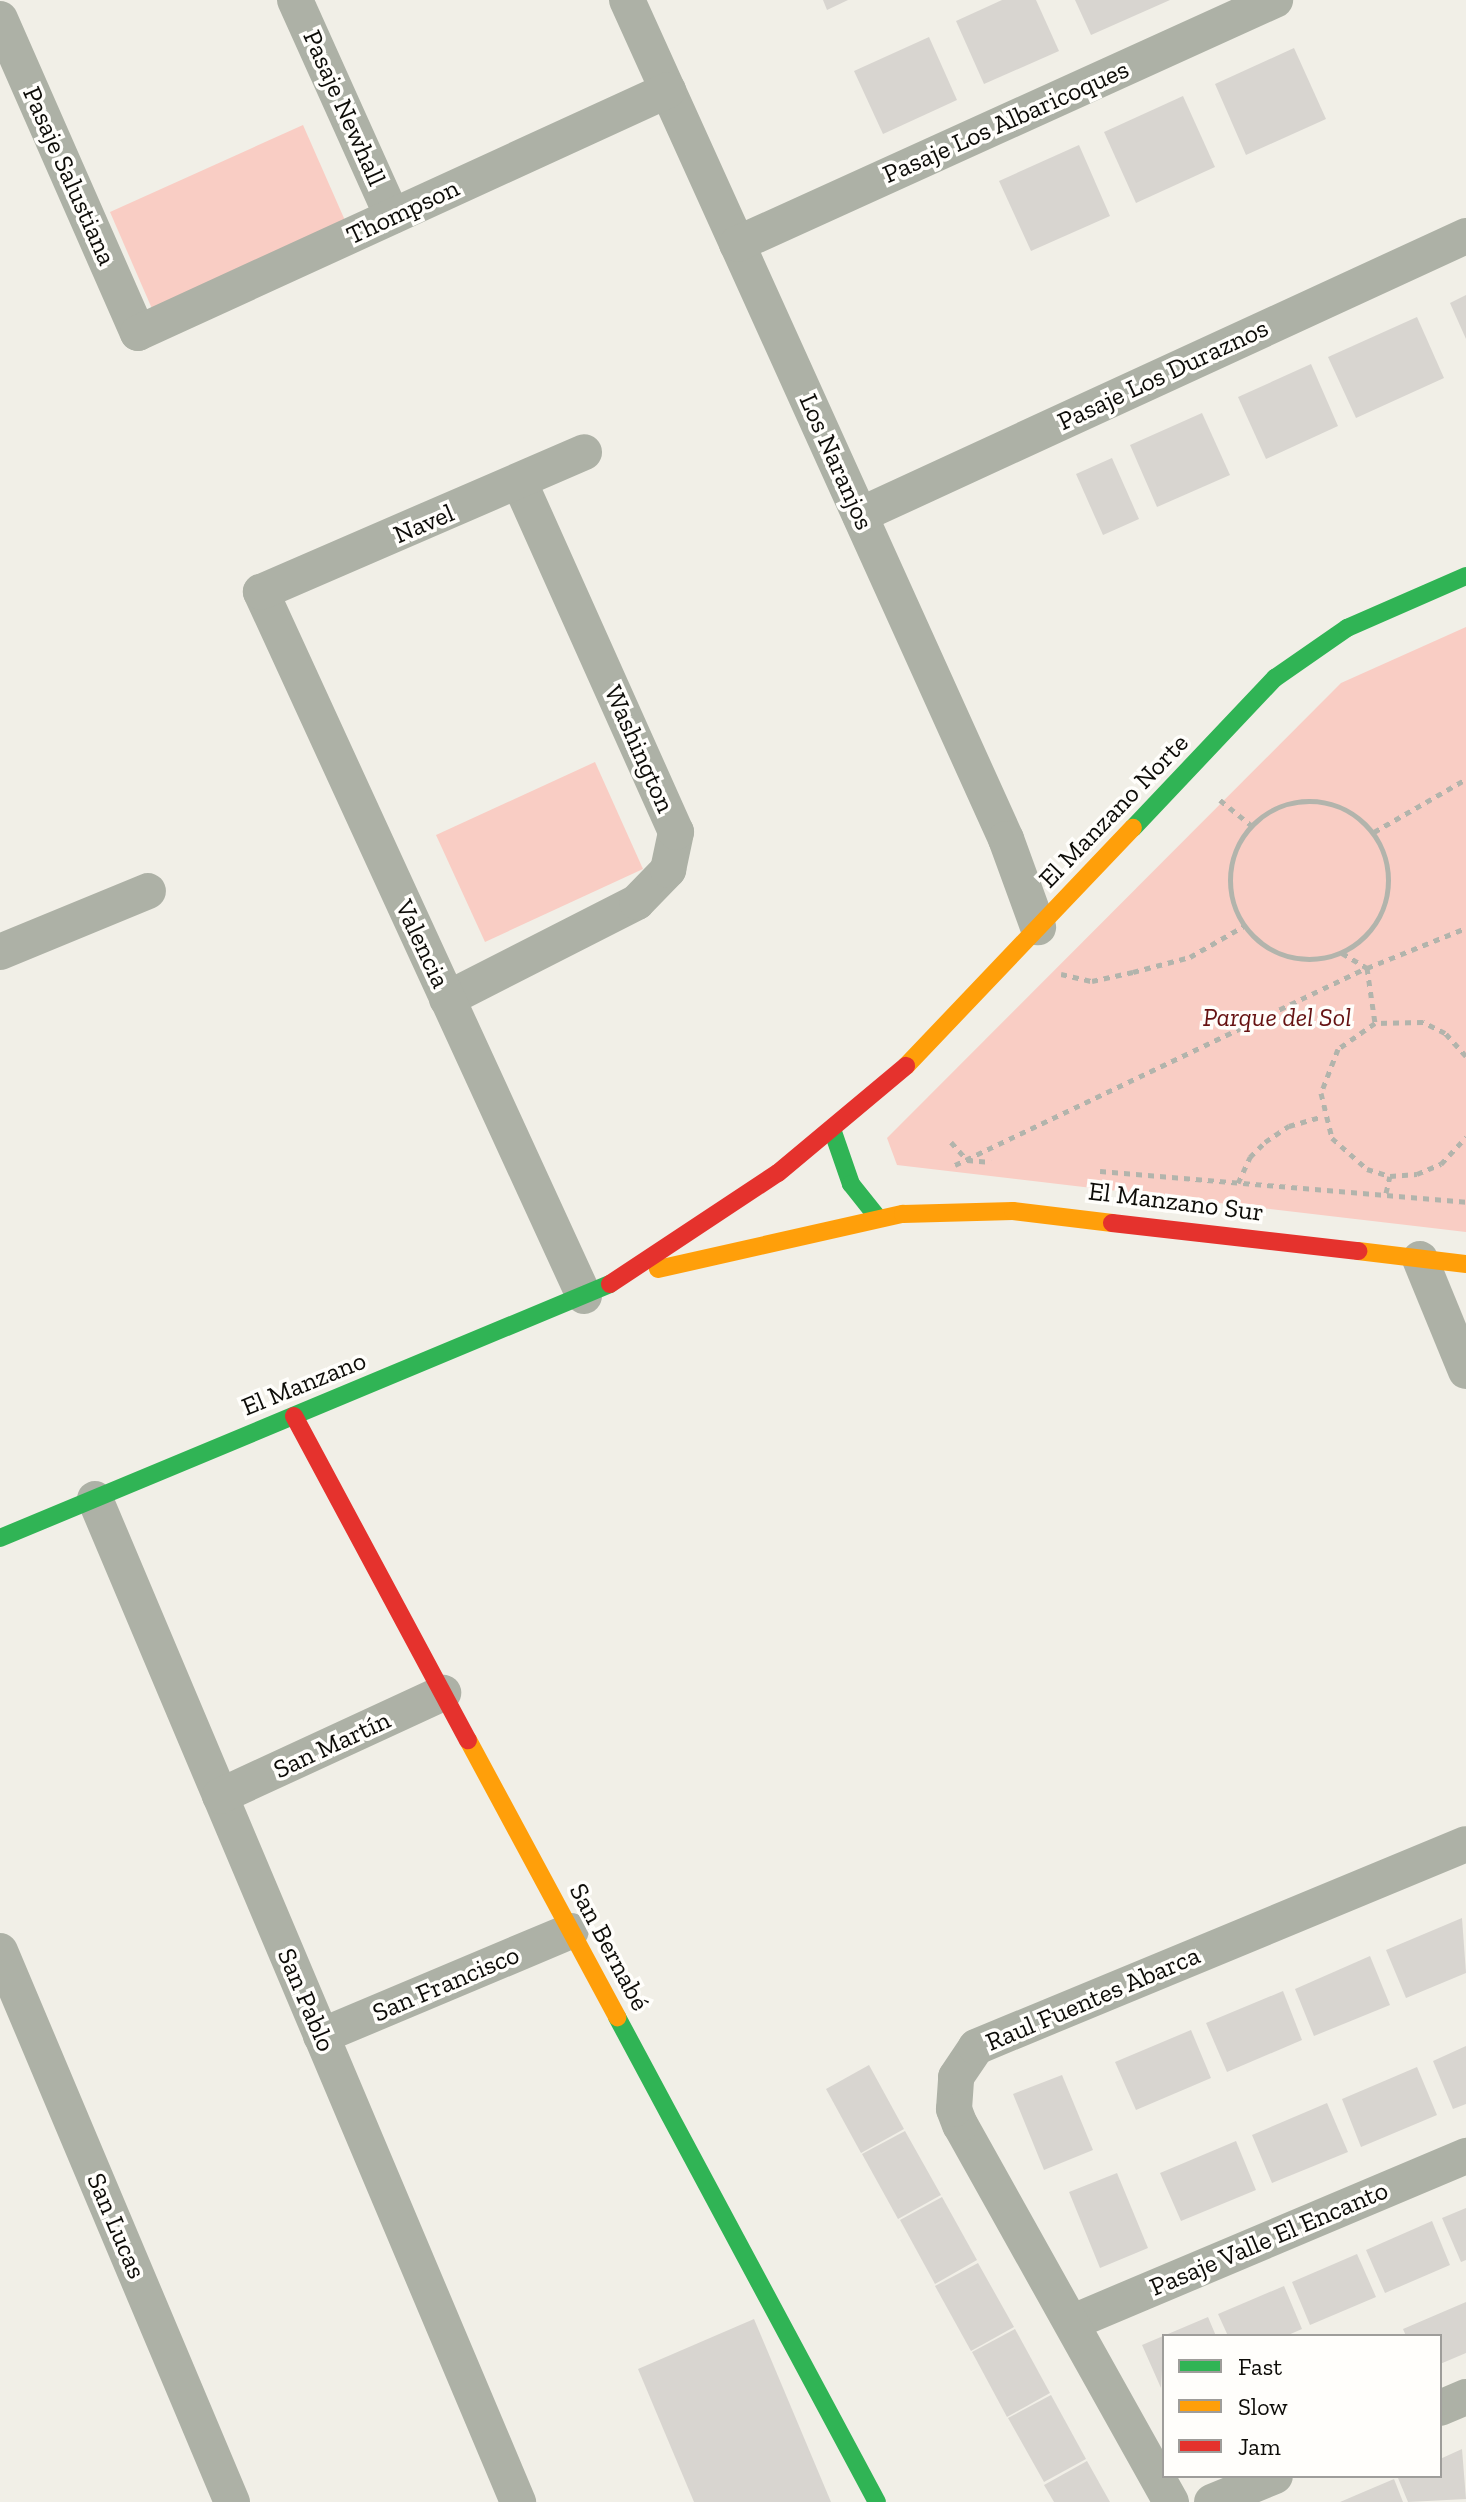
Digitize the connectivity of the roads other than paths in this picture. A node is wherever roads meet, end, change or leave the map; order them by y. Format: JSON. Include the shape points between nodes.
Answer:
{"nodes":[{"id":1,"x":295,"y":0,"type":"edge"},
{"id":2,"x":627,"y":0,"type":"edge"},
{"id":3,"x":1275,"y":0,"type":"edge"},
{"id":4,"x":0,"y":19,"type":"edge"},
{"id":5,"x":668,"y":90,"type":"junction"},
{"id":6,"x":392,"y":216,"type":"junction"},
{"id":7,"x":1466,"y":236,"type":"edge"},
{"id":8,"x":737,"y":244,"type":"junction"},
{"id":9,"x":138,"y":333,"type":"joint"},
{"id":10,"x":584,"y":452,"type":"dead end"},
{"id":11,"x":520,"y":483,"type":"junction"},
{"id":12,"x":860,"y":515,"type":"junction"},
{"id":13,"x":1466,"y":576,"type":"edge"},
{"id":14,"x":261,"y":592,"type":"joint"},
{"id":15,"x":148,"y":891,"type":"dead end"},
{"id":16,"x":1028,"y":938,"type":"junction"},
{"id":17,"x":0,"y":952,"type":"edge"},
{"id":18,"x":447,"y":999,"type":"junction"},
{"id":19,"x":833,"y":1132,"type":"junction"},
{"id":20,"x":878,"y":1218,"type":"junction"},
{"id":21,"x":1420,"y":1259,"type":"junction"},
{"id":22,"x":1466,"y":1264,"type":"edge"},
{"id":23,"x":627,"y":1277,"type":"junction"},
{"id":24,"x":584,"y":1296,"type":"junction"},
{"id":25,"x":1466,"y":1371,"type":"edge"},
{"id":26,"x":294,"y":1416,"type":"junction"},
{"id":27,"x":95,"y":1499,"type":"junction"},
{"id":28,"x":0,"y":1538,"type":"edge"},
{"id":29,"x":443,"y":1693,"type":"junction"},
{"id":30,"x":220,"y":1796,"type":"junction"},
{"id":31,"x":1466,"y":1844,"type":"edge"},
{"id":32,"x":571,"y":1931,"type":"junction"},
{"id":33,"x":0,"y":1951,"type":"edge"},
{"id":34,"x":321,"y":2036,"type":"junction"},
{"id":35,"x":1466,"y":2156,"type":"edge"},
{"id":36,"x":1073,"y":2322,"type":"junction"},
{"id":37,"x":1466,"y":2397,"type":"edge"},
{"id":38,"x":1442,"y":2407,"type":"edge"},
{"id":39,"x":1270,"y":2478,"type":"edge"},
{"id":40,"x":232,"y":2502,"type":"edge"},
{"id":41,"x":518,"y":2502,"type":"edge"},
{"id":42,"x":877,"y":2502,"type":"edge"},
{"id":43,"x":1171,"y":2502,"type":"edge"},
{"id":44,"x":1212,"y":2502,"type":"edge"}],
"edges":[{"from":1,"to":6,"type":"street","name":"Pasaje Newhall"},
{"from":2,"to":5,"type":"street","name":"Los Naranjos"},
{"from":3,"to":8,"type":"street","name":"Pasaje Los Albaricoques"},
{"from":4,"to":9,"type":"street","name":"Pasaje Salustiana"},
{"from":5,"to":6,"type":"street","name":"Thompson"},
{"from":5,"to":8,"type":"street","name":"Los Naranjos"},
{"from":6,"to":9,"type":"street","name":"Thompson"},
{"from":7,"to":12,"type":"street","name":"Pasaje Los Duraznos"},
{"from":8,"to":12,"type":"street","name":"Los Naranjos"},
{"from":10,"to":11,"type":"street","name":"Navel"},
{"from":11,"to":14,"type":"street","name":"Navel"},
{"from":11,"to":18,"type":"street","name":"Washington","via":[[676,832],[668,870],[637,902]]},
{"from":12,"to":16,"type":"street","name":"Los Naranjos","via":[[1017,864]]},
{"from":13,"to":16,"type":"street","name":"El Manzano Norte","via":[[1374,614],[1297,661]]},
{"from":14,"to":18,"type":"street","name":"Valencia"},
{"from":15,"to":17,"type":"street"},
{"from":16,"to":19,"type":"street","name":"El Manzano Norte","via":[[946,1027]]},
{"from":18,"to":24,"type":"street","name":"Valencia"},
{"from":19,"to":20,"type":"street","via":[[851,1184]]},
{"from":19,"to":23,"type":"street","name":"El Manzano"},
{"from":20,"to":21,"type":"street","name":"El Manzano Sur","via":[[1013,1211]]},
{"from":20,"to":23,"type":"street","name":"El Manzano"},
{"from":21,"to":22,"type":"street","name":"El Manzano Sur"},
{"from":21,"to":25,"type":"street"},
{"from":23,"to":24,"type":"street","name":"El Manzano"},
{"from":24,"to":26,"type":"street","name":"El Manzano"},
{"from":26,"to":27,"type":"street","name":"El Manzano"},
{"from":26,"to":29,"type":"street","name":"San Bernabé"},
{"from":27,"to":28,"type":"street","name":"El Manzano"},
{"from":27,"to":30,"type":"street","name":"San Pablo"},
{"from":29,"to":30,"type":"street","name":"San Martín"},
{"from":29,"to":32,"type":"street","name":"San Bernabé"},
{"from":30,"to":34,"type":"street","name":"San Pablo"},
{"from":31,"to":36,"type":"street","name":"Raul Fuentes Abarca","via":[[996,2038],[964,2061],[953,2093],[960,2125]]},
{"from":32,"to":34,"type":"street","name":"San Francisco"},
{"from":32,"to":42,"type":"street","name":"San Bernabé"},
{"from":33,"to":40,"type":"street","name":"San Lucas"},
{"from":34,"to":41,"type":"street","name":"San Pablo"},
{"from":35,"to":36,"type":"street","name":"Pasaje Valle El Encanto"},
{"from":36,"to":43,"type":"street","name":"Raul Fuentes Abarca"},
{"from":37,"to":38,"type":"street"},
{"from":39,"to":44,"type":"street"}]}
